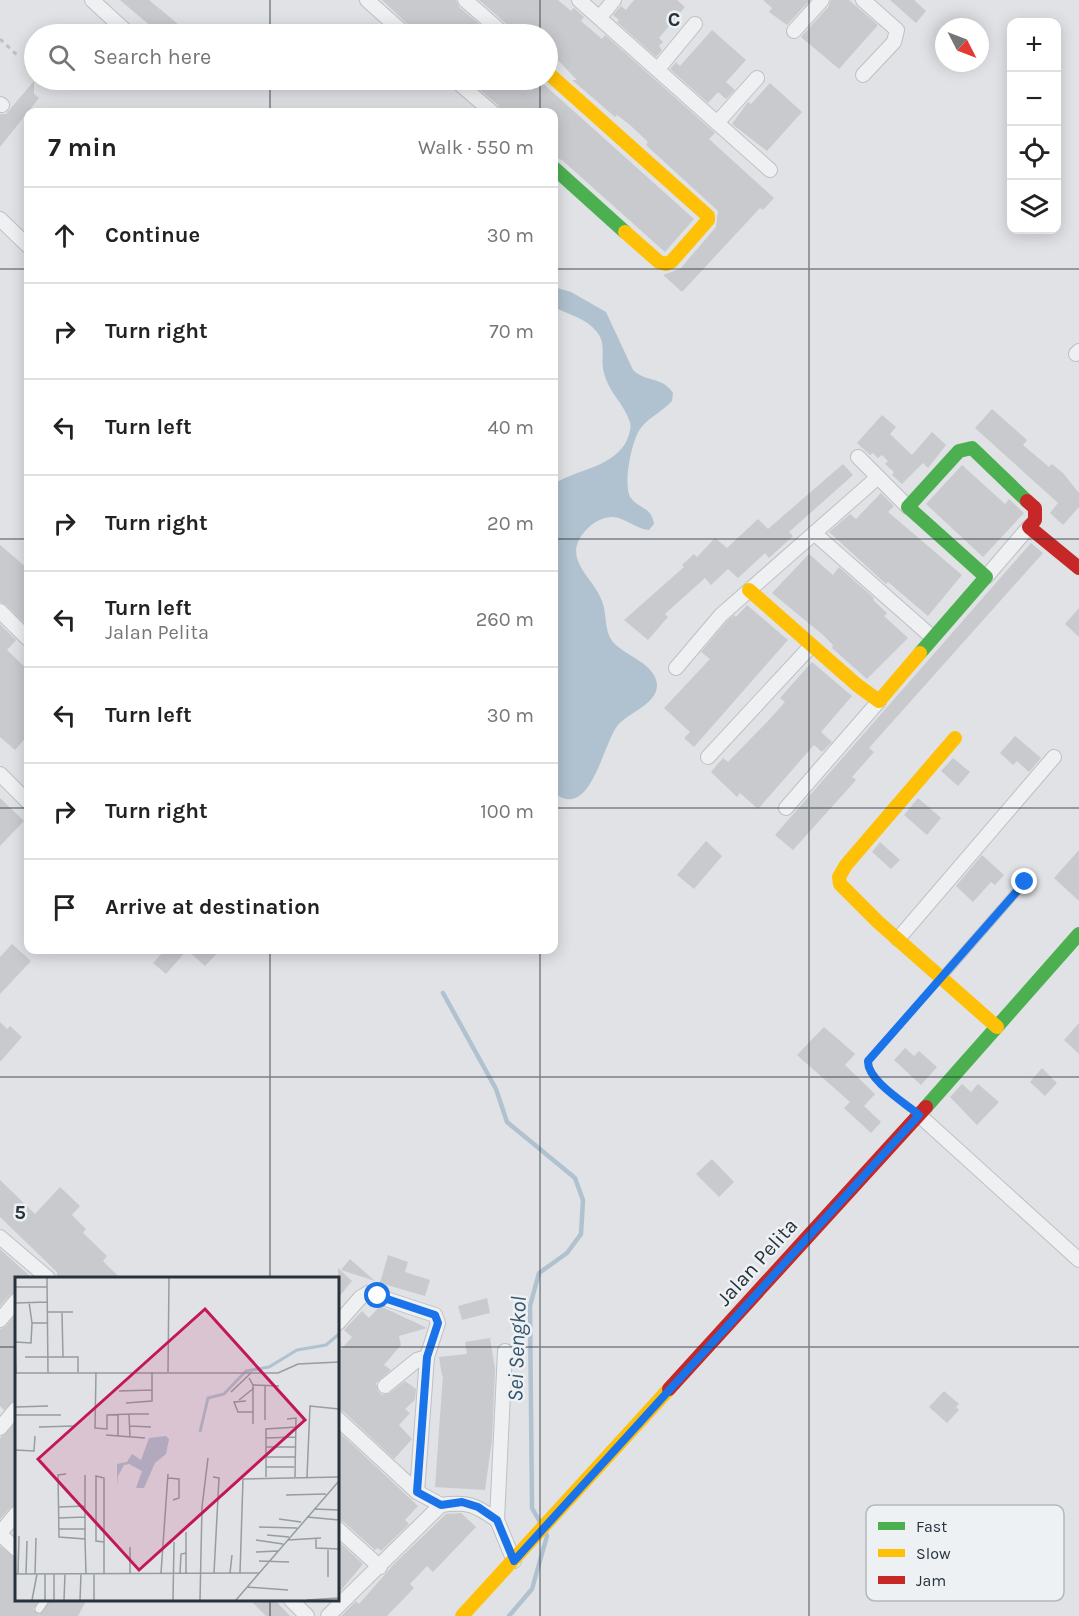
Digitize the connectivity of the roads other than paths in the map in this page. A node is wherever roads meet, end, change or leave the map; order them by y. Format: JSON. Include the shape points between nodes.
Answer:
{"nodes":[{"id":1,"x":92,"y":0,"type":"edge"},
{"id":2,"x":367,"y":0,"type":"edge"},
{"id":3,"x":465,"y":0,"type":"edge"},
{"id":4,"x":579,"y":0,"type":"edge"},
{"id":5,"x":614,"y":0,"type":"edge"},
{"id":6,"x":822,"y":0,"type":"edge"},
{"id":7,"x":863,"y":0,"type":"edge"},
{"id":8,"x":600,"y":17,"type":"junction"},
{"id":9,"x":118,"y":24,"type":"edge"},
{"id":10,"x":394,"y":24,"type":"edge"},
{"id":11,"x":493,"y":24,"type":"edge"},
{"id":12,"x":695,"y":24,"type":"dead end"},
{"id":13,"x":794,"y":31,"type":"dead end"},
{"id":14,"x":658,"y":69,"type":"junction"},
{"id":15,"x":863,"y":75,"type":"dead end"},
{"id":16,"x":757,"y":78,"type":"dead end"},
{"id":17,"x":558,"y":83,"type":"edge"},
{"id":18,"x":467,"y":90,"type":"edge"},
{"id":19,"x":487,"y":108,"type":"edge"},
{"id":20,"x":717,"y":123,"type":"junction"},
{"id":21,"x":770,"y":171,"type":"dead end"},
{"id":22,"x":558,"y":172,"type":"edge"},
{"id":23,"x":0,"y":219,"type":"edge"},
{"id":24,"x":24,"y":242,"type":"edge"},
{"id":25,"x":858,"y":457,"type":"dead end"},
{"id":26,"x":878,"y":477,"type":"junction"},
{"id":27,"x":908,"y":507,"type":"junction"},
{"id":28,"x":1029,"y":527,"type":"junction"},
{"id":29,"x":814,"y":533,"type":"junction"},
{"id":30,"x":1079,"y":567,"type":"edge"},
{"id":31,"x":986,"y":577,"type":"junction"},
{"id":32,"x":749,"y":590,"type":"junction"},
{"id":33,"x":0,"y":611,"type":"edge"},
{"id":34,"x":24,"y":635,"type":"edge"},
{"id":35,"x":932,"y":637,"type":"junction"},
{"id":36,"x":812,"y":646,"type":"junction"},
{"id":37,"x":676,"y":668,"type":"dead end"},
{"id":38,"x":879,"y":701,"type":"junction"},
{"id":39,"x":955,"y":738,"type":"dead end"},
{"id":40,"x":708,"y":757,"type":"dead end"},
{"id":41,"x":1054,"y":757,"type":"dead end"},
{"id":42,"x":0,"y":774,"type":"edge"},
{"id":43,"x":24,"y":798,"type":"edge"},
{"id":44,"x":786,"y":808,"type":"dead end"},
{"id":45,"x":1025,"y":882,"type":"dead end"},
{"id":46,"x":1079,"y":934,"type":"edge"},
{"id":47,"x":898,"y":939,"type":"junction"},
{"id":48,"x":941,"y":978,"type":"junction"},
{"id":49,"x":997,"y":1027,"type":"junction"},
{"id":50,"x":919,"y":1115,"type":"junction"},
{"id":51,"x":0,"y":1237,"type":"edge"},
{"id":52,"x":1079,"y":1260,"type":"edge"},
{"id":53,"x":42,"y":1277,"type":"edge"},
{"id":54,"x":15,"y":1302,"type":"edge"},
{"id":55,"x":0,"y":1320,"type":"edge"},
{"id":56,"x":339,"y":1322,"type":"edge"},
{"id":57,"x":505,"y":1351,"type":"dead end"},
{"id":58,"x":427,"y":1357,"type":"junction"},
{"id":59,"x":386,"y":1386,"type":"dead end"},
{"id":60,"x":15,"y":1409,"type":"edge"},
{"id":61,"x":339,"y":1420,"type":"edge"},
{"id":62,"x":0,"y":1428,"type":"edge"},
{"id":63,"x":417,"y":1492,"type":"junction"},
{"id":64,"x":441,"y":1505,"type":"junction"},
{"id":65,"x":15,"y":1515,"type":"edge"},
{"id":66,"x":497,"y":1520,"type":"junction"},
{"id":67,"x":339,"y":1530,"type":"edge"},
{"id":68,"x":0,"y":1534,"type":"edge"},
{"id":69,"x":15,"y":1548,"type":"edge"},
{"id":70,"x":514,"y":1561,"type":"junction"},
{"id":71,"x":380,"y":1567,"type":"junction"},
{"id":72,"x":44,"y":1601,"type":"edge"},
{"id":73,"x":293,"y":1601,"type":"edge"},
{"id":74,"x":39,"y":1610,"type":"dead end"},
{"id":75,"x":307,"y":1616,"type":"edge"},
{"id":76,"x":328,"y":1616,"type":"edge"},
{"id":77,"x":462,"y":1616,"type":"edge"}],
"edges":[{"from":1,"to":9,"type":"street"},
{"from":2,"to":10,"type":"street"},
{"from":3,"to":11,"type":"street"},
{"from":4,"to":8,"type":"street"},
{"from":5,"to":8,"type":"street"},
{"from":6,"to":13,"type":"street"},
{"from":7,"to":15,"type":"street","via":[[897,30],[894,42]]},
{"from":8,"to":14,"type":"street"},
{"from":12,"to":14,"type":"street"},
{"from":14,"to":20,"type":"street"},
{"from":16,"to":20,"type":"street"},
{"from":17,"to":22,"type":"street","via":[[708,220],[672,261],[658,262]]},
{"from":18,"to":19,"type":"street"},
{"from":20,"to":21,"type":"street"},
{"from":23,"to":24,"type":"street"},
{"from":25,"to":26,"type":"street"},
{"from":26,"to":27,"type":"street"},
{"from":26,"to":29,"type":"street"},
{"from":27,"to":28,"type":"street","via":[[959,451],[972,448],[1035,508],[1035,520]]},
{"from":27,"to":31,"type":"street"},
{"from":28,"to":30,"type":"street"},
{"from":28,"to":31,"type":"street"},
{"from":29,"to":32,"type":"street"},
{"from":29,"to":35,"type":"street"},
{"from":31,"to":35,"type":"street"},
{"from":32,"to":36,"type":"street"},
{"from":32,"to":37,"type":"street","via":[[721,615]]},
{"from":33,"to":34,"type":"street"},
{"from":35,"to":38,"type":"street"},
{"from":36,"to":38,"type":"street"},
{"from":36,"to":40,"type":"street"},
{"from":38,"to":44,"type":"street"},
{"from":39,"to":47,"type":"street","via":[[839,877],[840,884]]},
{"from":41,"to":47,"type":"street"},
{"from":42,"to":43,"type":"street"},
{"from":45,"to":48,"type":"lane"},
{"from":46,"to":49,"type":"street","name":"Jalan Pelita"},
{"from":47,"to":48,"type":"street"},
{"from":48,"to":49,"type":"street"},
{"from":49,"to":50,"type":"street","name":"Jalan Pelita"},
{"from":50,"to":52,"type":"street"},
{"from":50,"to":70,"type":"street","name":"Jalan Pelita"},
{"from":51,"to":53,"type":"street"},
{"from":54,"to":55,"type":"street"},
{"from":56,"to":58,"type":"street","via":[[368,1293],[435,1315],[438,1323]]},
{"from":57,"to":66,"type":"street"},
{"from":58,"to":59,"type":"street","via":[[417,1360]]},
{"from":58,"to":63,"type":"street"},
{"from":60,"to":62,"type":"street"},
{"from":61,"to":63,"type":"street"},
{"from":63,"to":64,"type":"street"},
{"from":64,"to":66,"type":"street","via":[[462,1502]]},
{"from":64,"to":71,"type":"street"},
{"from":65,"to":68,"type":"street"},
{"from":66,"to":70,"type":"street"},
{"from":67,"to":71,"type":"street"},
{"from":68,"to":69,"type":"street"},
{"from":70,"to":77,"type":"street","name":"Jalan Pelita"},
{"from":71,"to":76,"type":"street"},
{"from":72,"to":74,"type":"lane"},
{"from":73,"to":75,"type":"street"}]}
